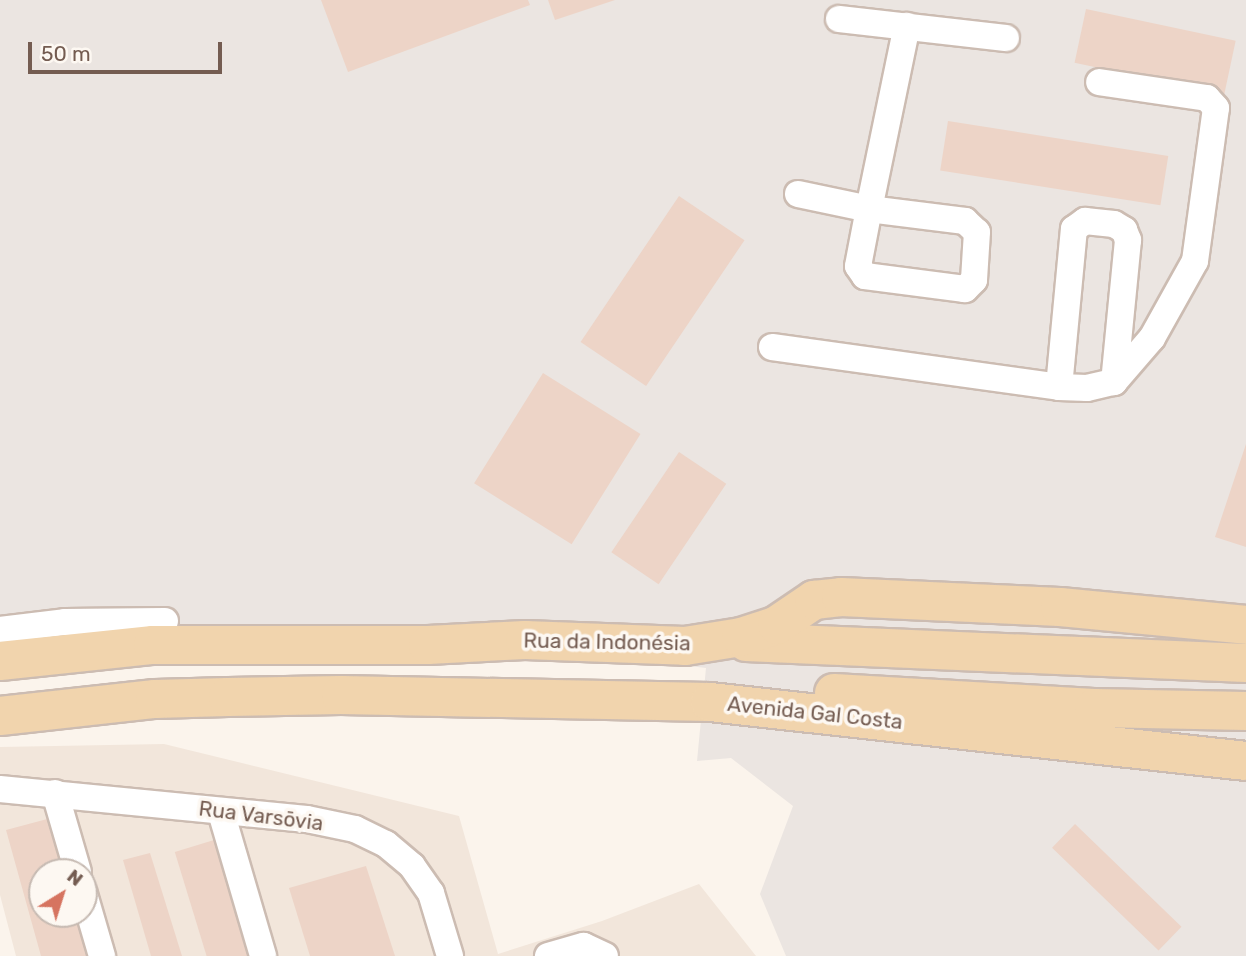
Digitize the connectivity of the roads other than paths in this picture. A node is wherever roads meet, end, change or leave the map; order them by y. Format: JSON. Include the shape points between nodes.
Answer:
{"nodes":[{"id":1,"x":839,"y":19,"type":"dead end"},
{"id":2,"x":906,"y":26,"type":"junction"},
{"id":3,"x":1006,"y":38,"type":"dead end"},
{"id":4,"x":1099,"y":82,"type":"dead end"},
{"id":5,"x":798,"y":194,"type":"dead end"},
{"id":6,"x":869,"y":209,"type":"junction"},
{"id":7,"x":772,"y":347,"type":"dead end"},
{"id":8,"x":1114,"y":382,"type":"junction"},
{"id":9,"x":1059,"y":387,"type":"junction"},
{"id":10,"x":165,"y":621,"type":"dead end"},
{"id":11,"x":1246,"y":625,"type":"edge"},
{"id":12,"x":0,"y":631,"type":"edge"},
{"id":13,"x":727,"y":641,"type":"junction"},
{"id":14,"x":0,"y":662,"type":"edge"},
{"id":15,"x":1246,"y":663,"type":"edge"},
{"id":16,"x":710,"y":702,"type":"junction"},
{"id":17,"x":1246,"y":711,"type":"edge"},
{"id":18,"x":0,"y":716,"type":"edge"},
{"id":19,"x":1246,"y":761,"type":"edge"},
{"id":20,"x":0,"y":789,"type":"edge"},
{"id":21,"x":55,"y":793,"type":"junction"},
{"id":22,"x":221,"y":812,"type":"junction"},
{"id":23,"x":74,"y":858,"type":"edge"},
{"id":24,"x":94,"y":928,"type":"edge"},
{"id":25,"x":102,"y":956,"type":"edge"},
{"id":26,"x":263,"y":956,"type":"edge"},
{"id":27,"x":450,"y":956,"type":"edge"},
{"id":28,"x":548,"y":956,"type":"edge"},
{"id":29,"x":604,"y":956,"type":"edge"}],
"edges":[{"from":1,"to":2,"type":"street"},
{"from":2,"to":3,"type":"street"},
{"from":2,"to":6,"type":"street"},
{"from":4,"to":8,"type":"street","via":[[1207,98],[1216,108],[1192,269],[1152,338]]},
{"from":5,"to":6,"type":"street"},
{"from":6,"to":6,"type":"street","via":[[965,221],[972,226],[977,232],[976,272],[970,285],[965,289],[865,276],[858,266]]},
{"from":7,"to":9,"type":"street"},
{"from":8,"to":9,"type":"street","via":[[1087,388]]},
{"from":8,"to":9,"type":"street","via":[[1128,240],[1124,230],[1114,224],[1085,221],[1074,229]]},
{"from":10,"to":12,"type":"street","via":[[65,622]]},
{"from":11,"to":13,"type":"main road","name":"Rua da Indonésia","via":[[1060,607],[841,597],[814,600],[777,625]]},
{"from":13,"to":14,"type":"main road","name":"Rua da Indonésia","via":[[685,646],[525,640],[428,645],[153,645]]},
{"from":13,"to":15,"type":"main road"},
{"from":16,"to":17,"type":"main road","name":"Avenida Gal Costa","via":[[791,692]]},
{"from":16,"to":18,"type":"main road","via":[[228,696]]},
{"from":16,"to":19,"type":"main road","name":"Avenida Gal Costa"},
{"from":20,"to":21,"type":"street","name":"Rua Varsōvia"},
{"from":21,"to":22,"type":"street","name":"Rua Varsōvia"},
{"from":21,"to":23,"type":"street"},
{"from":22,"to":26,"type":"street"},
{"from":22,"to":27,"type":"street","name":"Rua Varsōvia","via":[[307,819],[355,829],[386,844],[412,866],[431,893]]},
{"from":24,"to":25,"type":"street"},
{"from":28,"to":29,"type":"street","via":[[584,946]]}]}
